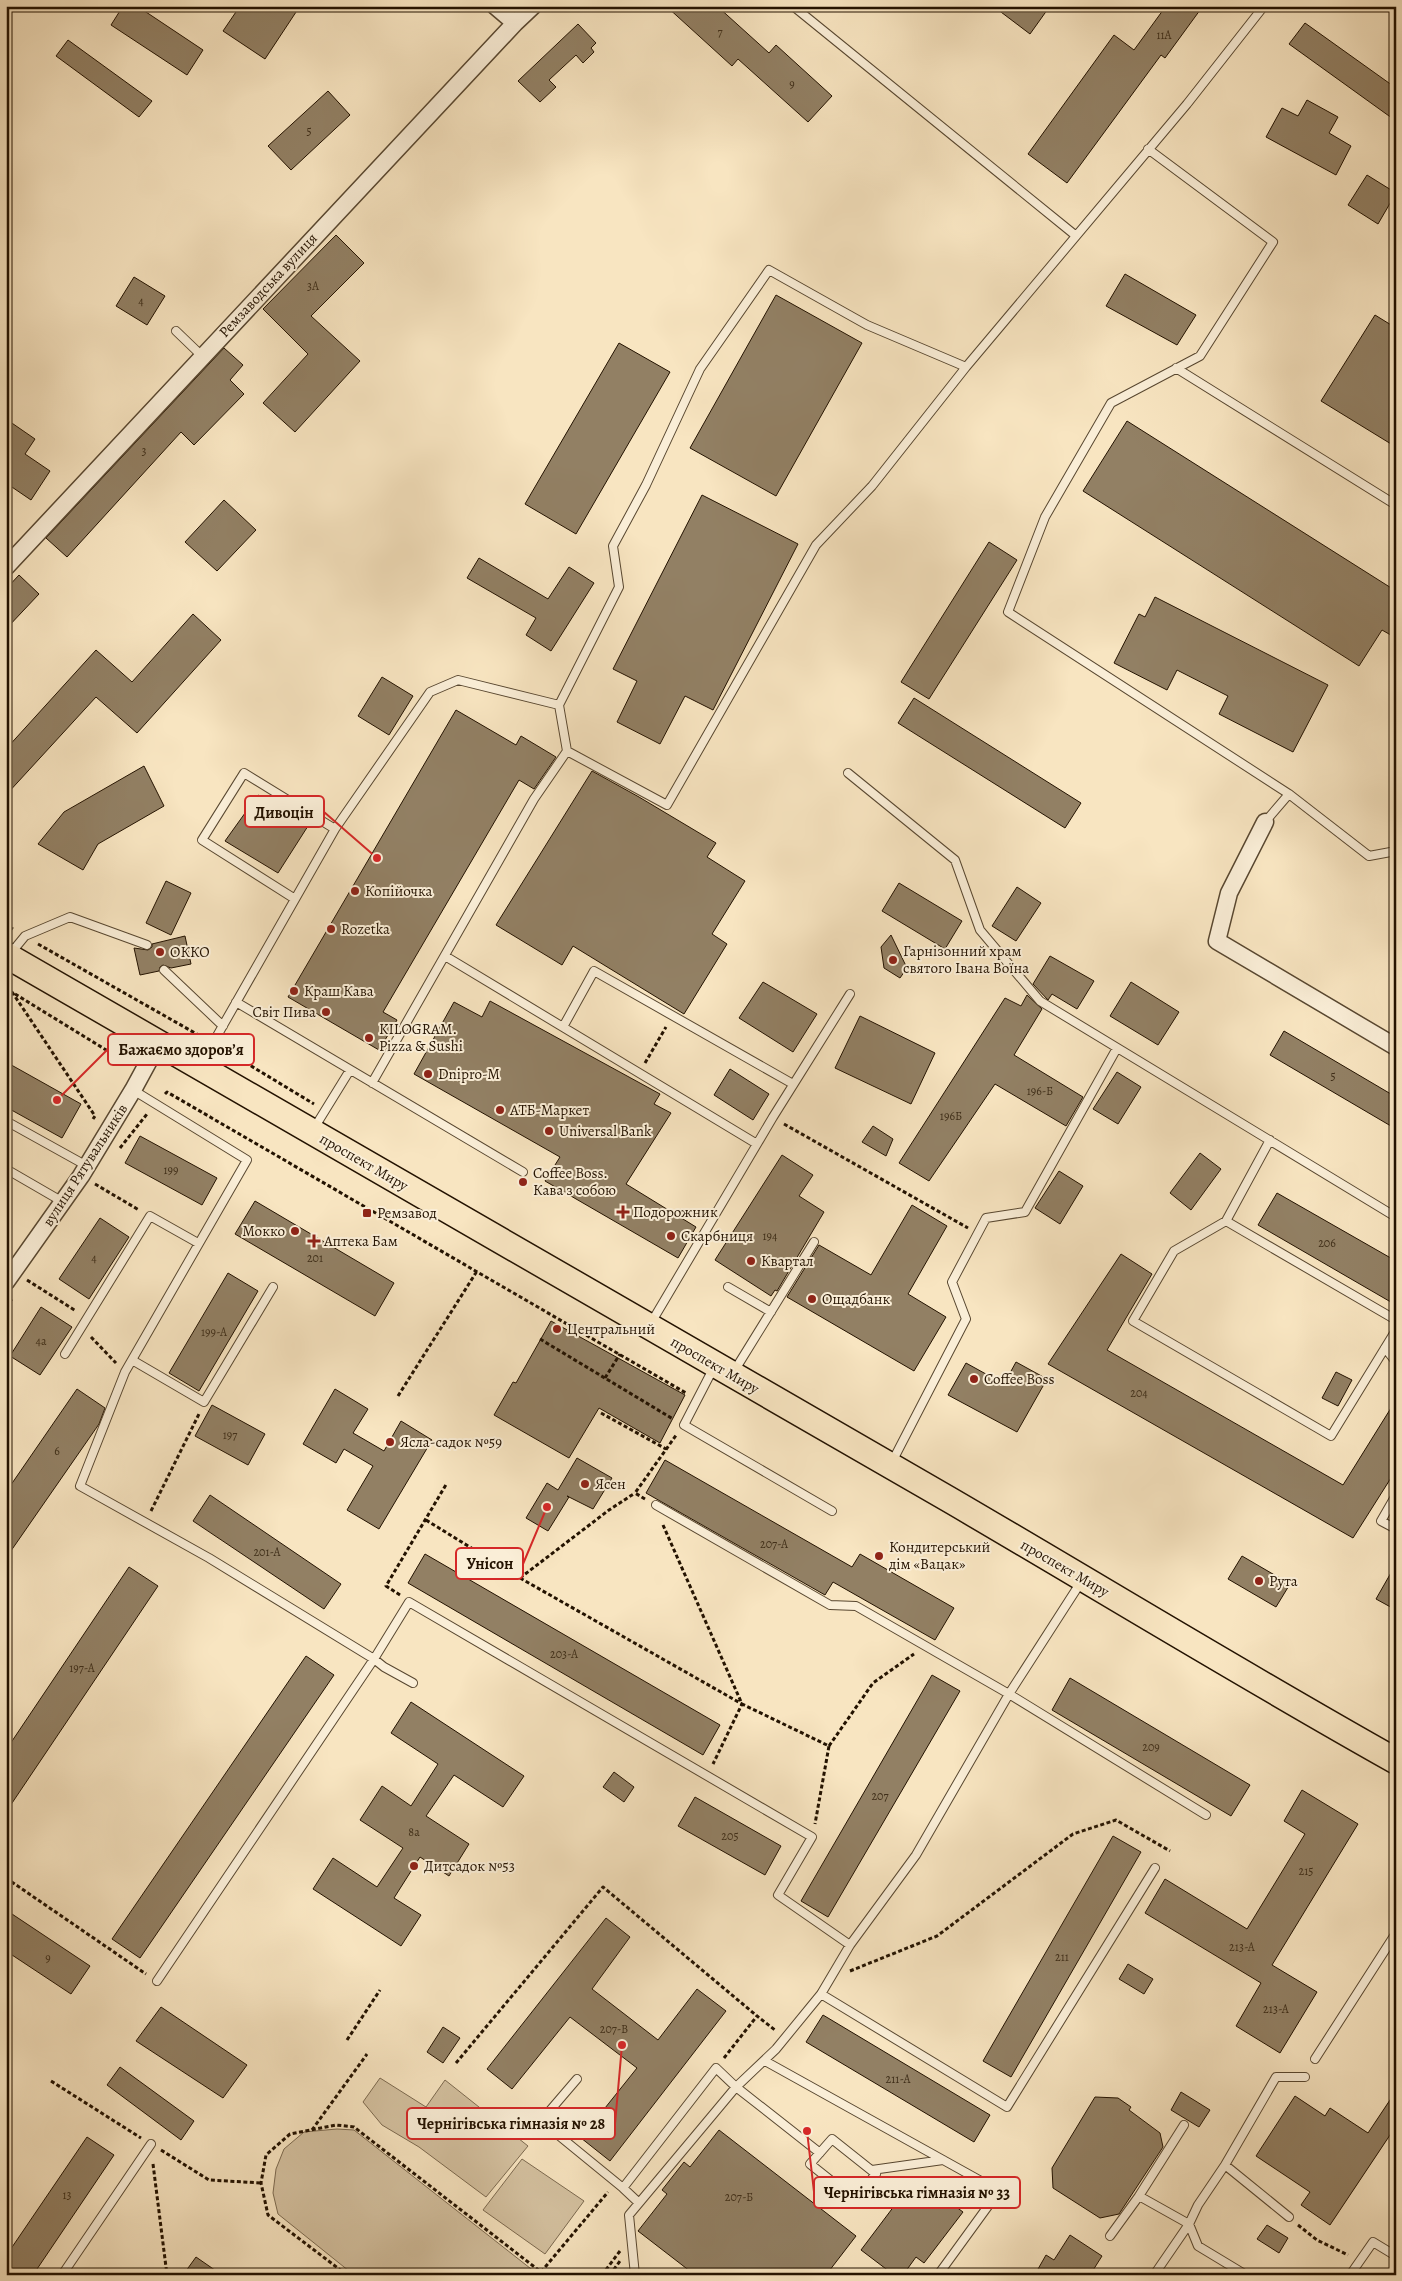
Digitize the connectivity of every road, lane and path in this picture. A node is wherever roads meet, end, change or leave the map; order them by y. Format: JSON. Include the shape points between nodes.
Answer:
{"nodes":[{"id":1,"x":496,"y":6,"type":"edge"},
{"id":2,"x":532,"y":6,"type":"edge"},
{"id":3,"x":793,"y":6,"type":"edge"},
{"id":4,"x":1264,"y":6,"type":"edge"},
{"id":5,"x":515,"y":22,"type":"junction"},
{"id":6,"x":1148,"y":149,"type":"junction"},
{"id":7,"x":1075,"y":235,"type":"junction"},
{"id":8,"x":176,"y":332,"type":"dead end"},
{"id":9,"x":202,"y":356,"type":"junction"},
{"id":10,"x":966,"y":368,"type":"junction"},
{"id":11,"x":1176,"y":368,"type":"junction"},
{"id":12,"x":1396,"y":505,"type":"edge"},
{"id":13,"x":6,"y":566,"type":"edge"},
{"id":14,"x":559,"y":706,"type":"junction"},
{"id":15,"x":567,"y":751,"type":"junction"},
{"id":16,"x":848,"y":773,"type":"dead end"},
{"id":17,"x":1289,"y":794,"type":"junction"},
{"id":18,"x":1265,"y":822,"type":"joint"},
{"id":19,"x":335,"y":829,"type":"junction"},
{"id":20,"x":1396,"y":851,"type":"edge"},
{"id":21,"x":295,"y":899,"type":"junction"},
{"id":22,"x":6,"y":925,"type":"edge"},
{"id":23,"x":25,"y":936,"type":"junction"},
{"id":24,"x":147,"y":945,"type":"dead end"},
{"id":25,"x":7,"y":956,"type":"edge"},
{"id":26,"x":445,"y":956,"type":"junction"},
{"id":27,"x":164,"y":970,"type":"dead end"},
{"id":28,"x":6,"y":989,"type":"edge"},
{"id":29,"x":12,"y":992,"type":"junction"},
{"id":30,"x":850,"y":994,"type":"dead end"},
{"id":31,"x":236,"y":1002,"type":"junction"},
{"id":32,"x":672,"y":1016,"type":"junction"},
{"id":33,"x":222,"y":1026,"type":"junction"},
{"id":34,"x":563,"y":1027,"type":"junction"},
{"id":35,"x":212,"y":1043,"type":"junction"},
{"id":36,"x":158,"y":1044,"type":"junction"},
{"id":37,"x":1396,"y":1047,"type":"edge"},
{"id":38,"x":1117,"y":1048,"type":"junction"},
{"id":39,"x":199,"y":1068,"type":"junction"},
{"id":40,"x":350,"y":1070,"type":"junction"},
{"id":41,"x":143,"y":1073,"type":"junction"},
{"id":42,"x":639,"y":1073,"type":"junction"},
{"id":43,"x":372,"y":1083,"type":"junction"},
{"id":44,"x":793,"y":1084,"type":"junction"},
{"id":45,"x":134,"y":1090,"type":"junction"},
{"id":46,"x":167,"y":1092,"type":"dead end"},
{"id":47,"x":325,"y":1110,"type":"junction"},
{"id":48,"x":773,"y":1117,"type":"junction"},
{"id":49,"x":6,"y":1121,"type":"edge"},
{"id":50,"x":90,"y":1124,"type":"dead end"},
{"id":51,"x":312,"y":1132,"type":"junction"},
{"id":52,"x":1270,"y":1140,"type":"junction"},
{"id":53,"x":758,"y":1144,"type":"junction"},
{"id":54,"x":6,"y":1169,"type":"edge"},
{"id":55,"x":84,"y":1171,"type":"junction"},
{"id":56,"x":523,"y":1172,"type":"dead end"},
{"id":57,"x":64,"y":1202,"type":"junction"},
{"id":58,"x":150,"y":1216,"type":"junction"},
{"id":59,"x":1396,"y":1217,"type":"edge"},
{"id":60,"x":1226,"y":1221,"type":"junction"},
{"id":61,"x":978,"y":1234,"type":"junction"},
{"id":62,"x":814,"y":1242,"type":"dead end"},
{"id":63,"x":198,"y":1243,"type":"junction"},
{"id":64,"x":477,"y":1271,"type":"junction"},
{"id":65,"x":10,"y":1277,"type":"edge"},
{"id":66,"x":728,"y":1287,"type":"dead end"},
{"id":67,"x":273,"y":1288,"type":"dead end"},
{"id":68,"x":771,"y":1312,"type":"junction"},
{"id":69,"x":88,"y":1318,"type":"junction"},
{"id":70,"x":1396,"y":1320,"type":"edge"},
{"id":71,"x":649,"y":1327,"type":"junction"},
{"id":72,"x":81,"y":1328,"type":"junction"},
{"id":73,"x":1396,"y":1330,"type":"edge"},
{"id":74,"x":540,"y":1339,"type":"dead end"},
{"id":75,"x":1385,"y":1348,"type":"junction"},
{"id":76,"x":65,"y":1354,"type":"dead end"},
{"id":77,"x":620,"y":1354,"type":"junction"},
{"id":78,"x":132,"y":1360,"type":"junction"},
{"id":79,"x":1396,"y":1362,"type":"edge"},
{"id":80,"x":723,"y":1369,"type":"junction"},
{"id":81,"x":125,"y":1372,"type":"junction"},
{"id":82,"x":605,"y":1378,"type":"junction"},
{"id":83,"x":398,"y":1396,"type":"dead end"},
{"id":84,"x":698,"y":1399,"type":"junction"},
{"id":85,"x":204,"y":1402,"type":"junction"},
{"id":86,"x":600,"y":1413,"type":"dead end"},
{"id":87,"x":684,"y":1425,"type":"junction"},
{"id":88,"x":666,"y":1449,"type":"junction"},
{"id":89,"x":890,"y":1466,"type":"junction"},
{"id":90,"x":447,"y":1483,"type":"dead end"},
{"id":91,"x":635,"y":1493,"type":"junction"},
{"id":92,"x":1396,"y":1494,"type":"edge"},
{"id":93,"x":656,"y":1505,"type":"junction"},
{"id":94,"x":832,"y":1512,"type":"dead end"},
{"id":95,"x":426,"y":1520,"type":"junction"},
{"id":96,"x":145,"y":1522,"type":"junction"},
{"id":97,"x":1396,"y":1529,"type":"edge"},
{"id":98,"x":520,"y":1578,"type":"junction"},
{"id":99,"x":1083,"y":1578,"type":"junction"},
{"id":100,"x":408,"y":1602,"type":"junction"},
{"id":101,"x":925,"y":1646,"type":"junction"},
{"id":102,"x":374,"y":1659,"type":"junction"},
{"id":103,"x":413,"y":1683,"type":"dead end"},
{"id":104,"x":1008,"y":1694,"type":"junction"},
{"id":105,"x":742,"y":1704,"type":"junction"},
{"id":106,"x":829,"y":1746,"type":"junction"},
{"id":107,"x":1396,"y":1761,"type":"edge"},
{"id":108,"x":707,"y":1776,"type":"junction"},
{"id":109,"x":1206,"y":1815,"type":"dead end"},
{"id":110,"x":812,"y":1837,"type":"junction"},
{"id":111,"x":1170,"y":1851,"type":"dead end"},
{"id":112,"x":1155,"y":1868,"type":"dead end"},
{"id":113,"x":6,"y":1878,"type":"edge"},
{"id":114,"x":1396,"y":1932,"type":"edge"},
{"id":115,"x":850,"y":1945,"type":"junction"},
{"id":116,"x":829,"y":1980,"type":"junction"},
{"id":117,"x":157,"y":1981,"type":"joint"},
{"id":118,"x":380,"y":1990,"type":"dead end"},
{"id":119,"x":821,"y":1994,"type":"junction"},
{"id":120,"x":757,"y":2016,"type":"junction"},
{"id":121,"x":785,"y":2038,"type":"junction"},
{"id":122,"x":347,"y":2040,"type":"dead end"},
{"id":123,"x":367,"y":2054,"type":"dead end"},
{"id":124,"x":1315,"y":2059,"type":"dead end"},
{"id":125,"x":765,"y":2061,"type":"junction"},
{"id":126,"x":456,"y":2063,"type":"dead end"},
{"id":127,"x":716,"y":2068,"type":"junction"},
{"id":128,"x":1305,"y":2077,"type":"dead end"},
{"id":129,"x":577,"y":2079,"type":"dead end"},
{"id":130,"x":51,"y":2081,"type":"dead end"},
{"id":131,"x":736,"y":2087,"type":"junction"},
{"id":132,"x":1184,"y":2125,"type":"dead end"},
{"id":133,"x":312,"y":2130,"type":"junction"},
{"id":134,"x":151,"y":2144,"type":"junction"},
{"id":135,"x":820,"y":2153,"type":"junction"},
{"id":136,"x":943,"y":2160,"type":"junction"},
{"id":137,"x":1225,"y":2165,"type":"junction"},
{"id":138,"x":872,"y":2170,"type":"junction"},
{"id":139,"x":261,"y":2183,"type":"junction"},
{"id":140,"x":616,"y":2183,"type":"junction"},
{"id":141,"x":623,"y":2188,"type":"junction"},
{"id":142,"x":1139,"y":2196,"type":"junction"},
{"id":143,"x":639,"y":2203,"type":"junction"},
{"id":144,"x":1289,"y":2217,"type":"joint"},
{"id":145,"x":1189,"y":2224,"type":"junction"},
{"id":146,"x":631,"y":2235,"type":"junction"},
{"id":147,"x":1110,"y":2236,"type":"dead end"},
{"id":148,"x":1396,"y":2256,"type":"edge"},
{"id":149,"x":1360,"y":2260,"type":"junction"},
{"id":150,"x":541,"y":2273,"type":"edge"},
{"id":151,"x":62,"y":2275,"type":"edge"},
{"id":152,"x":167,"y":2275,"type":"edge"},
{"id":153,"x":347,"y":2275,"type":"edge"},
{"id":154,"x":602,"y":2275,"type":"edge"},
{"id":155,"x":635,"y":2275,"type":"edge"},
{"id":156,"x":938,"y":2275,"type":"edge"},
{"id":157,"x":1154,"y":2275,"type":"edge"},
{"id":158,"x":1246,"y":2275,"type":"edge"},
{"id":159,"x":1350,"y":2275,"type":"edge"}],
"edges":[{"from":1,"to":5,"type":"street"},
{"from":2,"to":5,"type":"street","name":"Ремзаводська вулиця"},
{"from":3,"to":7,"type":"lane"},
{"from":4,"to":6,"type":"lane"},
{"from":5,"to":9,"type":"street","name":"Ремзаводська вулиця"},
{"from":6,"to":7,"type":"lane"},
{"from":6,"to":11,"type":"lane","via":[[1273,242],[1200,356]]},
{"from":7,"to":10,"type":"lane"},
{"from":8,"to":9,"type":"lane"},
{"from":9,"to":13,"type":"street","name":"Ремзаводська вулиця"},
{"from":10,"to":14,"type":"lane","via":[[867,325],[769,270],[700,370],[614,546],[619,587]]},
{"from":10,"to":15,"type":"lane","via":[[872,486],[816,545],[667,805]]},
{"from":11,"to":12,"type":"lane"},
{"from":11,"to":17,"type":"lane","via":[[1111,403],[1045,517],[1008,612]]},
{"from":14,"to":15,"type":"lane"},
{"from":14,"to":19,"type":"lane","via":[[458,680],[430,692]]},
{"from":15,"to":26,"type":"lane","via":[[534,800]]},
{"from":16,"to":38,"type":"lane","via":[[955,860],[980,930],[1040,1001]]},
{"from":17,"to":18,"type":"lane"},
{"from":17,"to":20,"type":"lane","via":[[1369,856]]},
{"from":18,"to":37,"type":"street","via":[[1229,893],[1218,941]]},
{"from":19,"to":21,"type":"lane"},
{"from":19,"to":21,"type":"lane","via":[[244,773],[202,840]]},
{"from":21,"to":31,"type":"lane"},
{"from":22,"to":23,"type":"path"},
{"from":23,"to":24,"type":"lane","via":[[70,918]]},
{"from":23,"to":25,"type":"lane"},
{"from":23,"to":35,"type":"path"},
{"from":25,"to":36,"type":"main road","name":"проспект Миру"},
{"from":26,"to":34,"type":"lane"},
{"from":26,"to":43,"type":"lane"},
{"from":27,"to":33,"type":"lane"},
{"from":28,"to":29,"type":"path"},
{"from":29,"to":41,"type":"path"},
{"from":29,"to":50,"type":"path","via":[[94,1116]]},
{"from":30,"to":44,"type":"lane"},
{"from":31,"to":33,"type":"lane"},
{"from":31,"to":40,"type":"lane"},
{"from":32,"to":34,"type":"lane","via":[[594,971]]},
{"from":32,"to":42,"type":"path"},
{"from":32,"to":44,"type":"lane"},
{"from":33,"to":35,"type":"lane"},
{"from":34,"to":42,"type":"lane"},
{"from":35,"to":39,"type":"lane"},
{"from":35,"to":47,"type":"path"},
{"from":36,"to":39,"type":"main road","name":"проспект Миру"},
{"from":36,"to":41,"type":"street","name":"вулиця Рятувальників"},
{"from":38,"to":52,"type":"lane"},
{"from":38,"to":61,"type":"lane","via":[[1025,1212],[986,1218]]},
{"from":39,"to":51,"type":"main road","name":"проспект Миру"},
{"from":40,"to":43,"type":"lane"},
{"from":40,"to":47,"type":"lane"},
{"from":41,"to":45,"type":"street","name":"вулиця Рятувальників"},
{"from":42,"to":53,"type":"lane"},
{"from":43,"to":56,"type":"lane"},
{"from":44,"to":48,"type":"lane"},
{"from":45,"to":55,"type":"street","name":"вулиця Рятувальників"},
{"from":45,"to":63,"type":"lane","via":[[247,1160]]},
{"from":46,"to":64,"type":"path"},
{"from":47,"to":51,"type":"lane"},
{"from":48,"to":53,"type":"lane"},
{"from":48,"to":61,"type":"path"},
{"from":49,"to":55,"type":"lane"},
{"from":51,"to":71,"type":"main road","name":"проспект Миру"},
{"from":52,"to":59,"type":"lane"},
{"from":52,"to":60,"type":"lane"},
{"from":53,"to":71,"type":"lane"},
{"from":54,"to":57,"type":"lane"},
{"from":55,"to":57,"type":"street","name":"вулиця Рятувальників"},
{"from":55,"to":58,"type":"path"},
{"from":57,"to":65,"type":"street","name":"вулиця Рятувальників"},
{"from":58,"to":63,"type":"lane"},
{"from":58,"to":69,"type":"lane"},
{"from":60,"to":70,"type":"lane"},
{"from":60,"to":75,"type":"lane","via":[[1174,1251],[1133,1321],[1331,1436]]},
{"from":61,"to":89,"type":"lane","via":[[952,1282],[966,1319]]},
{"from":62,"to":68,"type":"lane"},
{"from":63,"to":78,"type":"lane"},
{"from":64,"to":77,"type":"path"},
{"from":64,"to":83,"type":"path"},
{"from":65,"to":69,"type":"path"},
{"from":66,"to":68,"type":"lane"},
{"from":67,"to":85,"type":"lane"},
{"from":68,"to":80,"type":"lane"},
{"from":69,"to":72,"type":"lane"},
{"from":71,"to":80,"type":"main road","name":"проспект Миру"},
{"from":72,"to":76,"type":"lane"},
{"from":72,"to":81,"type":"path"},
{"from":73,"to":75,"type":"lane"},
{"from":74,"to":82,"type":"path"},
{"from":75,"to":79,"type":"lane"},
{"from":77,"to":82,"type":"path"},
{"from":77,"to":84,"type":"path"},
{"from":78,"to":81,"type":"lane"},
{"from":78,"to":85,"type":"lane"},
{"from":80,"to":84,"type":"lane"},
{"from":80,"to":89,"type":"main road","name":"проспект Миру"},
{"from":81,"to":96,"type":"lane","via":[[80,1486]]},
{"from":82,"to":87,"type":"path"},
{"from":84,"to":87,"type":"lane"},
{"from":85,"to":96,"type":"path"},
{"from":86,"to":88,"type":"path"},
{"from":87,"to":88,"type":"path"},
{"from":87,"to":94,"type":"lane"},
{"from":88,"to":91,"type":"path"},
{"from":89,"to":99,"type":"main road","name":"проспект Миру"},
{"from":90,"to":95,"type":"path"},
{"from":91,"to":93,"type":"path"},
{"from":91,"to":98,"type":"path"},
{"from":92,"to":97,"type":"lane","via":[[1381,1521]]},
{"from":93,"to":101,"type":"lane","via":[[830,1605],[856,1606]]},
{"from":93,"to":105,"type":"path"},
{"from":95,"to":98,"type":"path"},
{"from":95,"to":100,"type":"path","via":[[386,1586]]},
{"from":96,"to":102,"type":"lane"},
{"from":98,"to":105,"type":"path"},
{"from":99,"to":104,"type":"lane"},
{"from":99,"to":107,"type":"main road","name":"проспект Миру"},
{"from":100,"to":102,"type":"lane"},
{"from":100,"to":108,"type":"lane"},
{"from":101,"to":104,"type":"lane"},
{"from":101,"to":106,"type":"path","via":[[873,1682]]},
{"from":102,"to":103,"type":"lane"},
{"from":102,"to":117,"type":"lane"},
{"from":104,"to":109,"type":"lane"},
{"from":104,"to":115,"type":"lane","via":[[916,1855]]},
{"from":105,"to":106,"type":"path"},
{"from":105,"to":108,"type":"path"},
{"from":106,"to":110,"type":"path"},
{"from":108,"to":110,"type":"lane"},
{"from":110,"to":115,"type":"lane","via":[[778,1895]]},
{"from":111,"to":116,"type":"path","via":[[1116,1820],[1073,1834],[937,1936]]},
{"from":112,"to":119,"type":"lane","via":[[1007,2107]]},
{"from":113,"to":117,"type":"path"},
{"from":114,"to":124,"type":"lane"},
{"from":115,"to":116,"type":"lane"},
{"from":116,"to":119,"type":"lane"},
{"from":118,"to":122,"type":"path"},
{"from":119,"to":121,"type":"lane"},
{"from":120,"to":121,"type":"path"},
{"from":120,"to":126,"type":"path","via":[[603,1887]]},
{"from":120,"to":127,"type":"path"},
{"from":121,"to":125,"type":"lane"},
{"from":123,"to":133,"type":"path"},
{"from":125,"to":131,"type":"lane"},
{"from":125,"to":136,"type":"lane"},
{"from":127,"to":131,"type":"lane"},
{"from":127,"to":141,"type":"lane"},
{"from":128,"to":137,"type":"lane","via":[[1276,2077]]},
{"from":129,"to":140,"type":"lane","via":[[541,2121]]},
{"from":130,"to":134,"type":"path"},
{"from":131,"to":135,"type":"lane"},
{"from":131,"to":143,"type":"lane"},
{"from":132,"to":142,"type":"lane"},
{"from":133,"to":139,"type":"path","via":[[290,2134],[266,2155]]},
{"from":133,"to":150,"type":"path","via":[[336,2125],[354,2127]]},
{"from":134,"to":139,"type":"path","via":[[209,2180]]},
{"from":134,"to":151,"type":"lane"},
{"from":134,"to":152,"type":"path"},
{"from":135,"to":138,"type":"lane","via":[[832,2139]]},
{"from":135,"to":138,"type":"lane","via":[[810,2164],[854,2199],[876,2174]]},
{"from":136,"to":138,"type":"lane"},
{"from":136,"to":156,"type":"lane","via":[[999,2191]]},
{"from":137,"to":144,"type":"lane"},
{"from":137,"to":145,"type":"lane"},
{"from":139,"to":153,"type":"path","via":[[268,2215]]},
{"from":140,"to":141,"type":"lane"},
{"from":140,"to":150,"type":"path"},
{"from":141,"to":143,"type":"lane"},
{"from":142,"to":145,"type":"lane"},
{"from":142,"to":147,"type":"lane"},
{"from":143,"to":146,"type":"lane","via":[[629,2215]]},
{"from":144,"to":149,"type":"path","via":[[1317,2240]]},
{"from":145,"to":157,"type":"lane"},
{"from":145,"to":158,"type":"lane","via":[[1198,2246]]},
{"from":146,"to":154,"type":"path"},
{"from":146,"to":155,"type":"lane"},
{"from":148,"to":149,"type":"lane","via":[[1373,2242]]},
{"from":149,"to":159,"type":"lane"}]}
